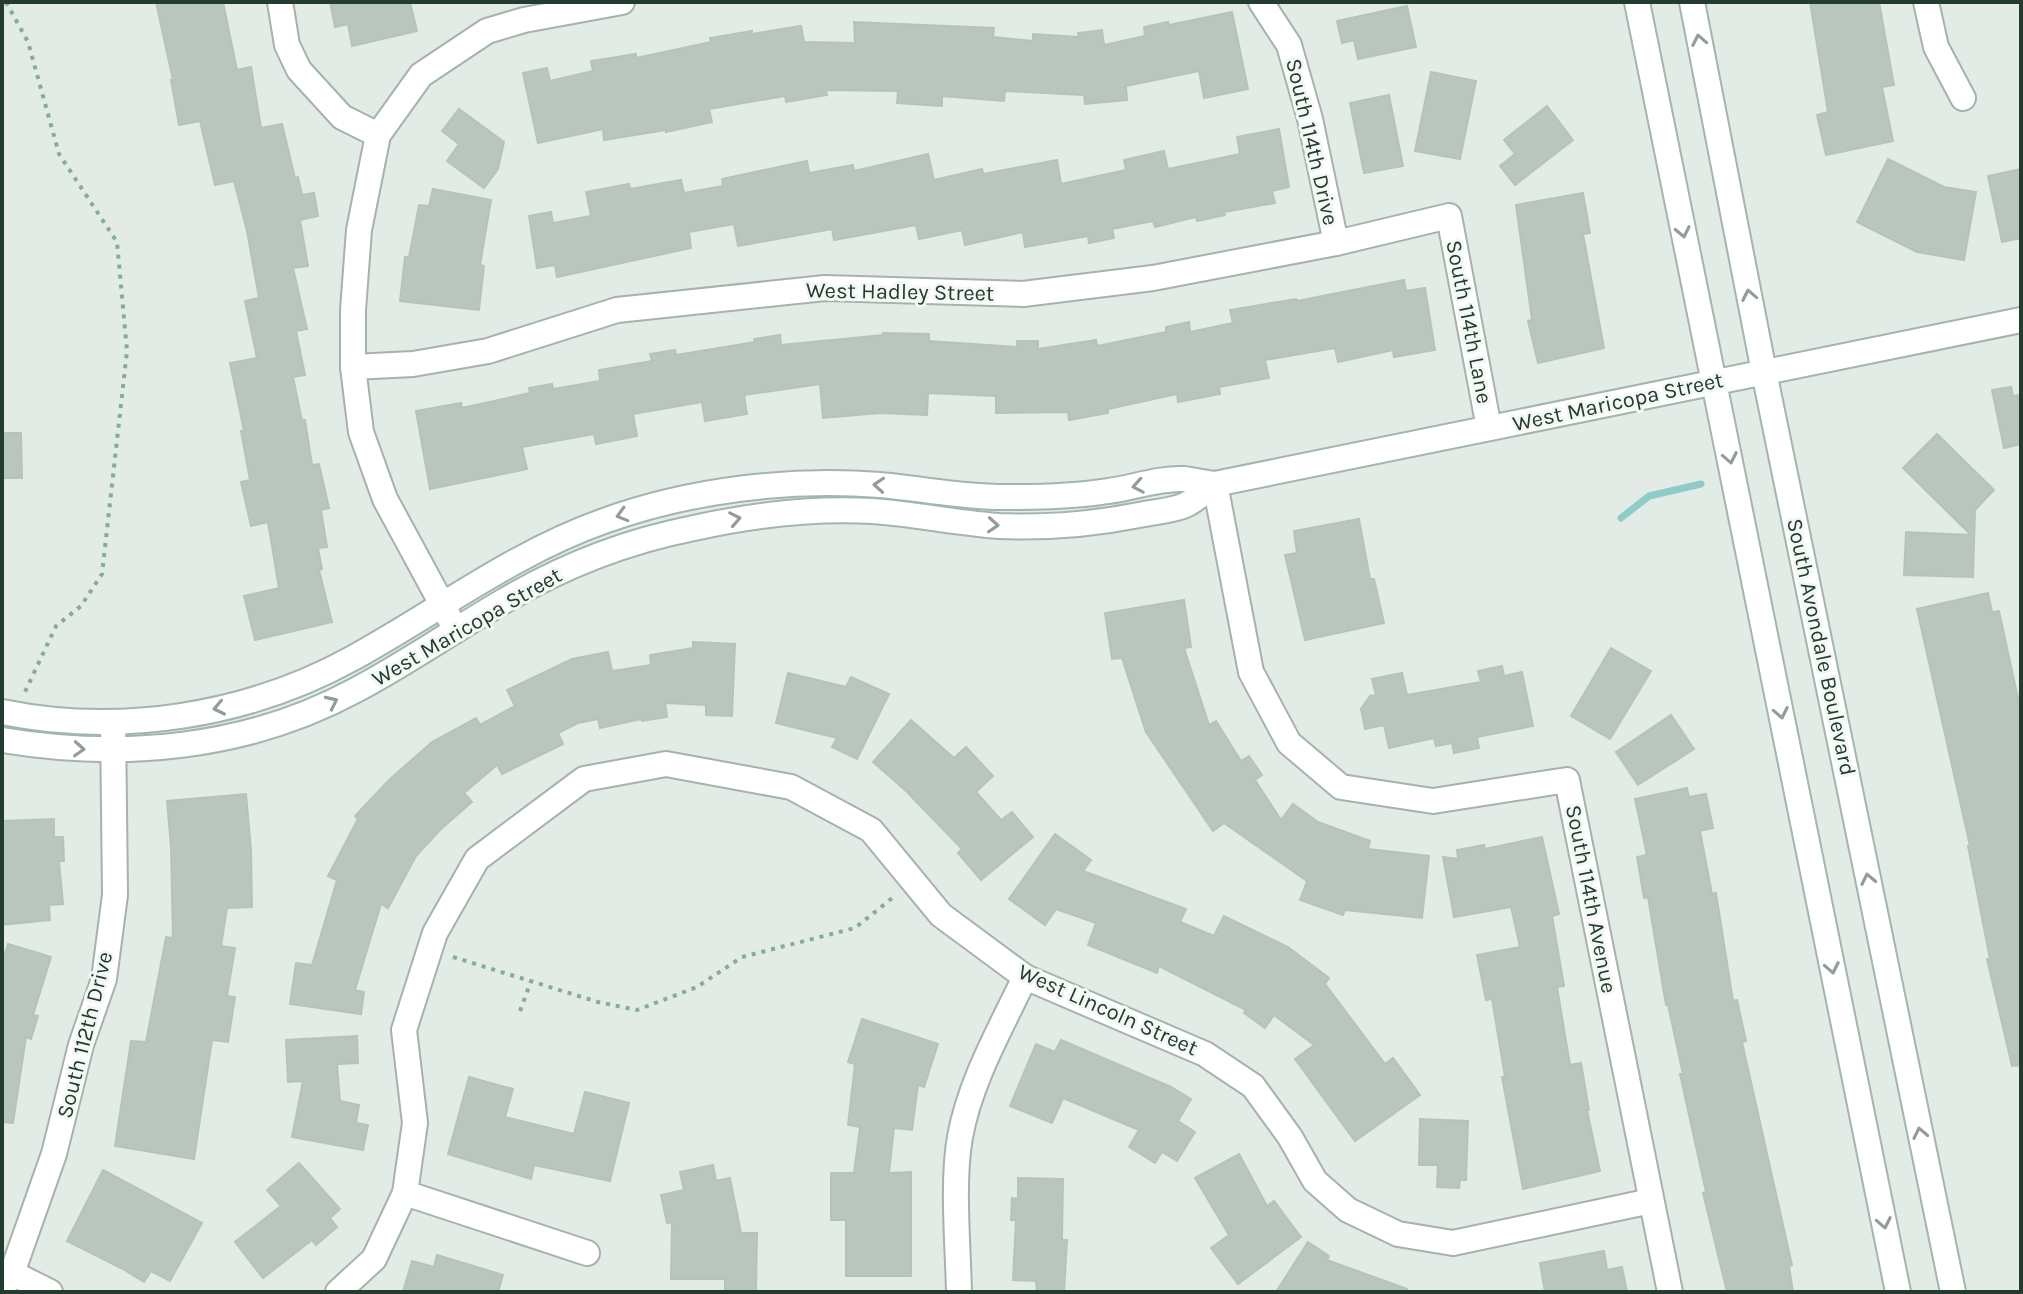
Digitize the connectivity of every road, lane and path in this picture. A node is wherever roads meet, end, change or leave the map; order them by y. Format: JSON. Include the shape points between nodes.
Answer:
{"nodes":[{"id":1,"x":6,"y":2,"type":"edge"},
{"id":2,"x":280,"y":2,"type":"edge"},
{"id":3,"x":622,"y":2,"type":"edge"},
{"id":4,"x":1261,"y":2,"type":"edge"},
{"id":5,"x":1637,"y":2,"type":"edge"},
{"id":6,"x":1692,"y":2,"type":"edge"},
{"id":7,"x":1926,"y":2,"type":"edge"},
{"id":8,"x":1963,"y":98,"type":"dead end"},
{"id":9,"x":378,"y":135,"type":"junction"},
{"id":10,"x":1449,"y":216,"type":"joint"},
{"id":11,"x":1336,"y":243,"type":"junction"},
{"id":12,"x":2021,"y":320,"type":"edge"},
{"id":13,"x":353,"y":367,"type":"junction"},
{"id":14,"x":1764,"y":372,"type":"junction"},
{"id":15,"x":1714,"y":381,"type":"junction"},
{"id":16,"x":1489,"y":428,"type":"junction"},
{"id":17,"x":1215,"y":484,"type":"junction"},
{"id":18,"x":441,"y":606,"type":"junction"},
{"id":19,"x":456,"y":630,"type":"junction"},
{"id":20,"x":8,"y":713,"type":"edge"},
{"id":21,"x":113,"y":722,"type":"junction"},
{"id":22,"x":2,"y":740,"type":"edge"},
{"id":23,"x":113,"y":751,"type":"junction"},
{"id":24,"x":912,"y":880,"type":"junction"},
{"id":25,"x":430,"y":948,"type":"junction"},
{"id":26,"x":1025,"y":977,"type":"junction"},
{"id":27,"x":531,"y":981,"type":"junction"},
{"id":28,"x":520,"y":1011,"type":"dead end"},
{"id":29,"x":405,"y":1193,"type":"junction"},
{"id":30,"x":1651,"y":1201,"type":"junction"},
{"id":31,"x":587,"y":1253,"type":"dead end"},
{"id":32,"x":7,"y":1281,"type":"edge"},
{"id":33,"x":50,"y":1292,"type":"edge"},
{"id":34,"x":338,"y":1292,"type":"edge"},
{"id":35,"x":959,"y":1292,"type":"edge"},
{"id":36,"x":1670,"y":1292,"type":"edge"},
{"id":37,"x":1898,"y":1292,"type":"edge"},
{"id":38,"x":1953,"y":1292,"type":"edge"}],
"edges":[{"from":1,"to":20,"type":"path","via":[[28,42],[59,154],[117,242],[127,351],[102,574],[81,606],[56,626]]},
{"from":2,"to":9,"type":"street","via":[[287,45],[299,70],[342,117]]},
{"from":3,"to":9,"type":"street","via":[[487,31],[421,75]]},
{"from":4,"to":11,"type":"street","name":"South 114th Drive","via":[[1289,45]]},
{"from":5,"to":15,"type":"street","one_way":true},
{"from":14,"to":6,"type":"street","name":"South Avondale Boulevard","one_way":true},
{"from":7,"to":8,"type":"street","via":[[1936,47]]},
{"from":9,"to":13,"type":"street","via":[[359,230]]},
{"from":10,"to":11,"type":"street","name":"West Hadley Street"},
{"from":10,"to":16,"type":"street","name":"South 114th Lane"},
{"from":11,"to":13,"type":"street","name":"West Hadley Street","via":[[1153,278],[1023,294],[825,288],[617,310],[488,351],[413,364]]},
{"from":12,"to":14,"type":"street","name":"West Maricopa Street"},
{"from":13,"to":18,"type":"street","via":[[361,432],[385,499]]},
{"from":14,"to":15,"type":"street","name":"West Maricopa Street"},
{"from":38,"to":14,"type":"street","name":"South Avondale Boulevard","one_way":true},
{"from":15,"to":16,"type":"street","name":"West Maricopa Street"},
{"from":15,"to":37,"type":"street","one_way":true},
{"from":16,"to":17,"type":"street","name":"West Maricopa Street"},
{"from":17,"to":18,"type":"street","name":"West Maricopa Street","one_way":true,"via":[[1180,479],[1079,495],[1008,497],[849,484],[736,490],[646,509],[573,532]]},
{"from":19,"to":17,"type":"street","name":"West Maricopa Street","one_way":true,"via":[[550,576],[605,553],[652,537],[749,517],[872,511],[1000,526],[1049,526],[1185,506]]},
{"from":17,"to":30,"type":"street","name":"South 114th Avenue","via":[[1251,672],[1289,743],[1341,787],[1433,801],[1567,780]]},
{"from":18,"to":19,"type":"street"},
{"from":18,"to":21,"type":"street","name":"West Maricopa Street","one_way":true,"via":[[351,659],[242,704]]},
{"from":23,"to":19,"type":"street","name":"West Maricopa Street","one_way":true,"via":[[195,744],[300,717],[356,691]]},
{"from":20,"to":21,"type":"street","name":"West Maricopa Street"},
{"from":21,"to":23,"type":"street","name":"South 112th Drive"},
{"from":22,"to":23,"type":"street","name":"West Maricopa Street","one_way":true},
{"from":23,"to":32,"type":"street","name":"South 112th Drive","via":[[115,895],[104,979],[54,1154]]},
{"from":24,"to":25,"type":"street","name":"West Lincoln Street","via":[[871,830],[791,787],[666,764],[584,779],[477,859]]},
{"from":24,"to":26,"type":"street","name":"West Lincoln Street","via":[[941,915]]},
{"from":24,"to":27,"type":"path","via":[[855,928],[742,957],[697,987],[637,1010]]},
{"from":25,"to":27,"type":"path"},
{"from":25,"to":29,"type":"street","name":"West Lincoln Street","via":[[404,1030],[415,1123]]},
{"from":26,"to":30,"type":"street","name":"West Lincoln Street","via":[[1205,1054],[1253,1086],[1315,1181],[1348,1210],[1398,1234],[1453,1243]]},
{"from":26,"to":35,"type":"street","via":[[984,1065],[960,1139]]},
{"from":27,"to":28,"type":"path"},
{"from":29,"to":31,"type":"street"},
{"from":29,"to":34,"type":"street","name":"West Lincoln Street","via":[[374,1259]]},
{"from":30,"to":36,"type":"street","name":"South 114th Avenue"},
{"from":32,"to":33,"type":"street"}]}
